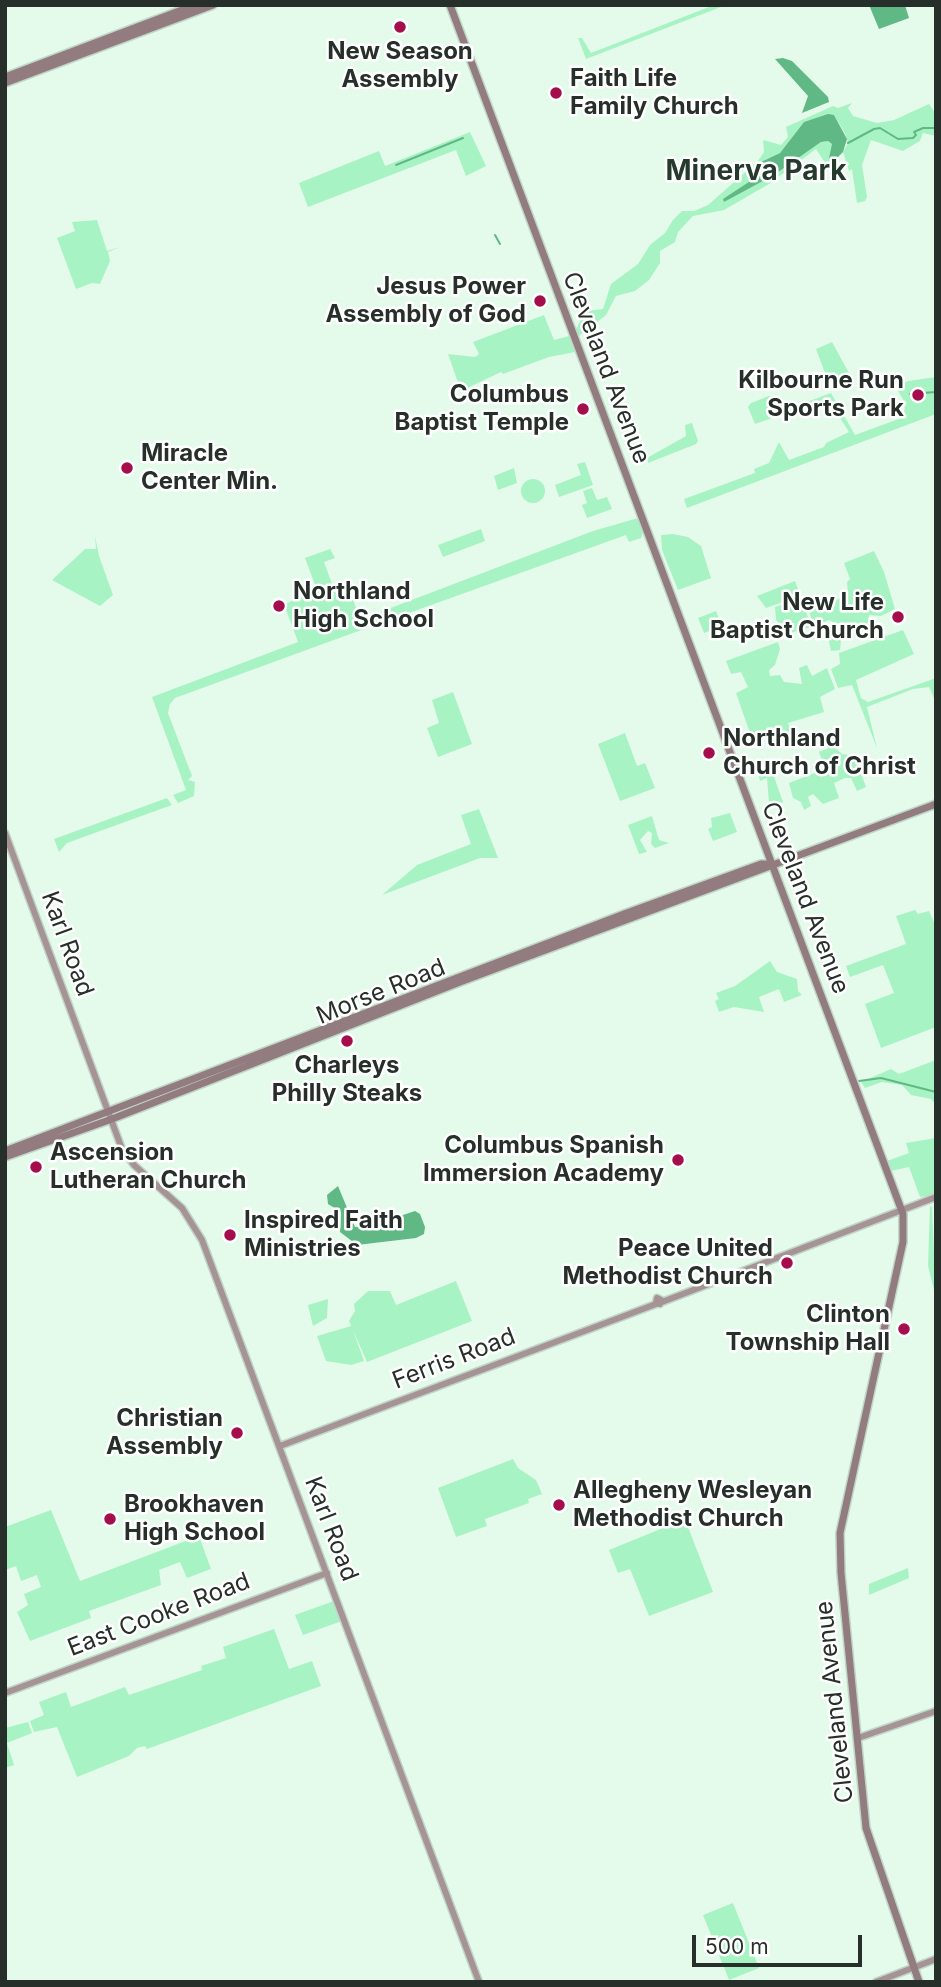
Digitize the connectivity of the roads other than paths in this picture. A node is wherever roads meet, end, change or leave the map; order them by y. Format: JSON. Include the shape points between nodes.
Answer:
{"nodes":[{"id":1,"x":195,"y":5,"type":"edge"},
{"id":2,"x":201,"y":5,"type":"edge"},
{"id":3,"x":214,"y":5,"type":"edge"},
{"id":4,"x":448,"y":5,"type":"edge"},
{"id":5,"x":165,"y":20,"type":"junction"},
{"id":6,"x":48,"y":64,"type":"junction"},
{"id":7,"x":6,"y":81,"type":"edge"},
{"id":8,"x":936,"y":804,"type":"edge"},
{"id":9,"x":5,"y":833,"type":"edge"},
{"id":10,"x":772,"y":864,"type":"junction"},
{"id":11,"x":684,"y":895,"type":"junction"},
{"id":12,"x":457,"y":977,"type":"junction"},
{"id":13,"x":436,"y":991,"type":"junction"},
{"id":14,"x":111,"y":1116,"type":"junction"},
{"id":15,"x":48,"y":1136,"type":"junction"},
{"id":16,"x":28,"y":1149,"type":"junction"},
{"id":17,"x":5,"y":1151,"type":"edge"},
{"id":18,"x":5,"y":1157,"type":"edge"},
{"id":19,"x":936,"y":1197,"type":"edge"},
{"id":20,"x":901,"y":1209,"type":"junction"},
{"id":21,"x":280,"y":1446,"type":"junction"},
{"id":22,"x":327,"y":1573,"type":"junction"},
{"id":23,"x":844,"y":1585,"type":"junction"},
{"id":24,"x":849,"y":1645,"type":"junction"},
{"id":25,"x":854,"y":1655,"type":"junction"},
{"id":26,"x":853,"y":1683,"type":"junction"},
{"id":27,"x":858,"y":1692,"type":"junction"},
{"id":28,"x":5,"y":1693,"type":"edge"},
{"id":29,"x":936,"y":1711,"type":"edge"},
{"id":30,"x":860,"y":1737,"type":"junction"},
{"id":31,"x":861,"y":1772,"type":"junction"},
{"id":32,"x":866,"y":1781,"type":"junction"},
{"id":33,"x":866,"y":1802,"type":"junction"},
{"id":34,"x":936,"y":1959,"type":"edge"},
{"id":35,"x":913,"y":1968,"type":"junction"},
{"id":36,"x":479,"y":1982,"type":"edge"},
{"id":37,"x":876,"y":1982,"type":"edge"},
{"id":38,"x":919,"y":1982,"type":"edge"}],
"edges":[{"from":1,"to":5,"type":"main road"},
{"from":2,"to":5,"type":"main road"},
{"from":3,"to":5,"type":"main road"},
{"from":4,"to":10,"type":"main road","name":"Cleveland Avenue"},
{"from":5,"to":6,"type":"main road"},
{"from":5,"to":6,"type":"main road"},
{"from":6,"to":7,"type":"main road"},
{"from":8,"to":10,"type":"main road","name":"Morse Road"},
{"from":9,"to":14,"type":"main road","name":"Karl Road"},
{"from":10,"to":11,"type":"main road","name":"Morse Road"},
{"from":10,"to":11,"type":"main road","name":"Morse Road","via":[[761,864]]},
{"from":10,"to":20,"type":"main road","name":"Cleveland Avenue"},
{"from":11,"to":12,"type":"main road","name":"Morse Road"},
{"from":11,"to":13,"type":"main road","name":"Morse Road"},
{"from":12,"to":13,"type":"main road"},
{"from":12,"to":14,"type":"main road","name":"Morse Road"},
{"from":13,"to":14,"type":"main road","name":"Morse Road"},
{"from":14,"to":15,"type":"main road","name":"Morse Road"},
{"from":14,"to":16,"type":"main road","name":"Morse Road"},
{"from":14,"to":21,"type":"main road","name":"Karl Road","via":[[130,1161],[195,1224]]},
{"from":15,"to":16,"type":"main road"},
{"from":15,"to":17,"type":"main road","name":"Morse Road"},
{"from":16,"to":18,"type":"main road","name":"Morse Road"},
{"from":19,"to":20,"type":"main road","name":"Ferris Road"},
{"from":20,"to":21,"type":"main road","name":"Ferris Road"},
{"from":20,"to":23,"type":"main road","name":"Cleveland Avenue","via":[[902,1243],[841,1525]]},
{"from":21,"to":22,"type":"main road","name":"Karl Road"},
{"from":22,"to":28,"type":"main road","name":"East Cooke Road"},
{"from":22,"to":36,"type":"main road","name":"Karl Road"},
{"from":23,"to":24,"type":"main road","name":"Cleveland Avenue"},
{"from":23,"to":25,"type":"main road","name":"Cleveland Avenue"},
{"from":24,"to":25,"type":"main road"},
{"from":24,"to":26,"type":"main road","name":"Cleveland Avenue"},
{"from":25,"to":27,"type":"main road","name":"Cleveland Avenue"},
{"from":26,"to":27,"type":"main road"},
{"from":26,"to":30,"type":"main road","name":"Cleveland Avenue"},
{"from":27,"to":30,"type":"main road","name":"Cleveland Avenue"},
{"from":29,"to":30,"type":"main road"},
{"from":30,"to":31,"type":"main road","name":"Cleveland Avenue"},
{"from":30,"to":32,"type":"main road","name":"Cleveland Avenue"},
{"from":31,"to":32,"type":"main road"},
{"from":31,"to":33,"type":"main road","name":"Cleveland Avenue"},
{"from":32,"to":33,"type":"main road","name":"Cleveland Avenue"},
{"from":33,"to":35,"type":"main road","name":"Cleveland Avenue","via":[[883,1884]]},
{"from":34,"to":35,"type":"main road"},
{"from":35,"to":37,"type":"main road"},
{"from":35,"to":38,"type":"main road","name":"Cleveland Avenue"}]}
